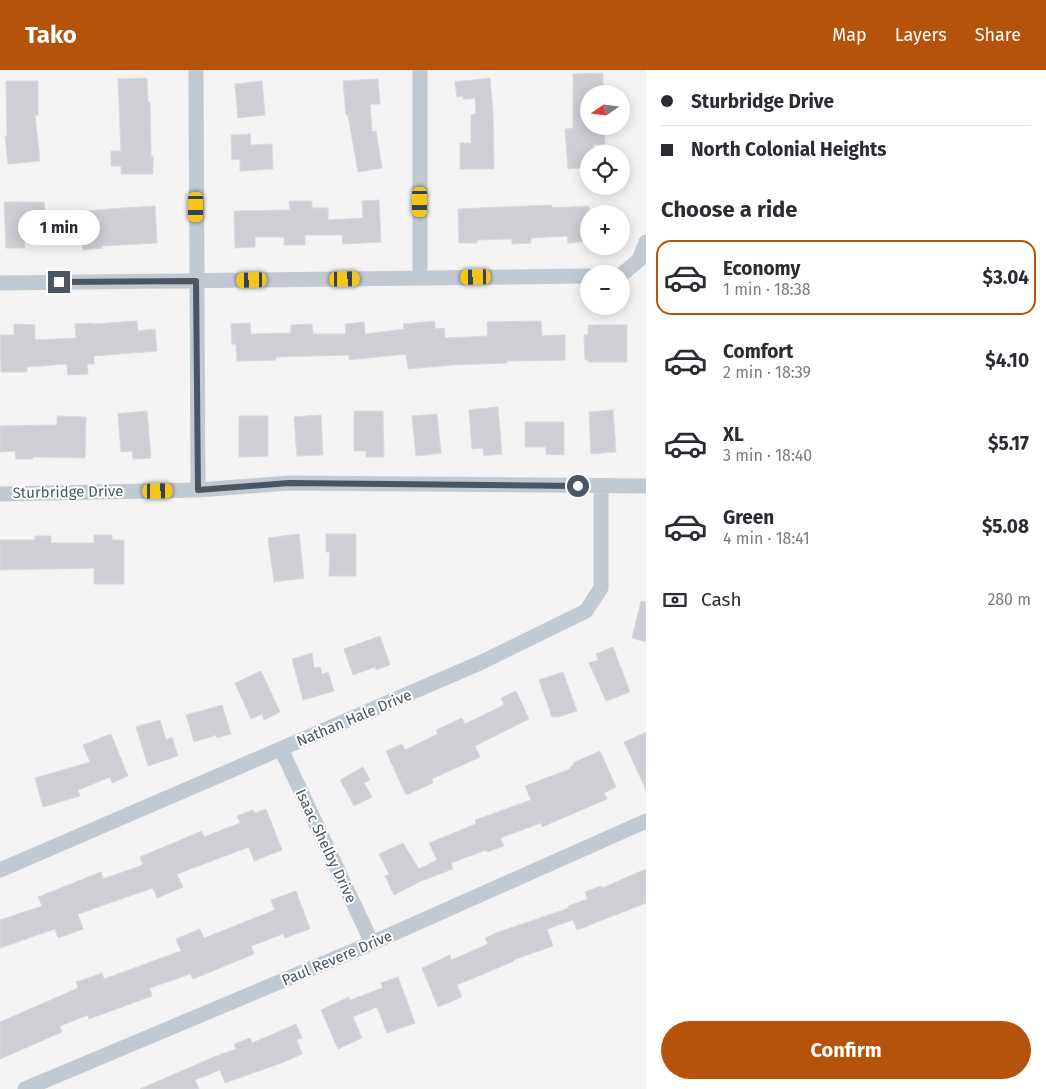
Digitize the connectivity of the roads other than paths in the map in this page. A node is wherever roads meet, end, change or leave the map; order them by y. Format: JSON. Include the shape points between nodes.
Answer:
{"nodes":[{"id":1,"x":196,"y":70,"type":"edge"},
{"id":2,"x":420,"y":70,"type":"edge"},
{"id":3,"x":646,"y":242,"type":"edge"},
{"id":4,"x":630,"y":268,"type":"edge"},
{"id":5,"x":580,"y":276,"type":"edge"},
{"id":6,"x":420,"y":278,"type":"junction"},
{"id":7,"x":196,"y":281,"type":"junction"},
{"id":8,"x":0,"y":283,"type":"edge"},
{"id":9,"x":601,"y":486,"type":"junction"},
{"id":10,"x":646,"y":486,"type":"edge"},
{"id":11,"x":198,"y":490,"type":"junction"},
{"id":12,"x":0,"y":494,"type":"edge"},
{"id":13,"x":281,"y":749,"type":"junction"},
{"id":14,"x":646,"y":821,"type":"edge"},
{"id":15,"x":0,"y":870,"type":"edge"},
{"id":16,"x":372,"y":943,"type":"junction"},
{"id":17,"x":25,"y":1089,"type":"edge"}],
"edges":[{"from":1,"to":7,"type":"street"},
{"from":2,"to":6,"type":"street"},
{"from":3,"to":4,"type":"street","via":[[639,260]]},
{"from":5,"to":6,"type":"street"},
{"from":6,"to":7,"type":"street"},
{"from":7,"to":8,"type":"street"},
{"from":7,"to":11,"type":"street"},
{"from":9,"to":10,"type":"street","name":"Sturbridge Drive"},
{"from":9,"to":11,"type":"street","name":"Sturbridge Drive","via":[[289,483]]},
{"from":9,"to":13,"type":"street","name":"Nathan Hale Drive","via":[[601,588],[586,611],[482,662]]},
{"from":11,"to":12,"type":"street","name":"Sturbridge Drive"},
{"from":13,"to":15,"type":"street","name":"Nathan Hale Drive"},
{"from":13,"to":16,"type":"street","name":"Isaac Shelby Drive"},
{"from":14,"to":16,"type":"street","name":"Paul Revere Drive"},
{"from":16,"to":17,"type":"street","name":"Paul Revere Drive"}]}
